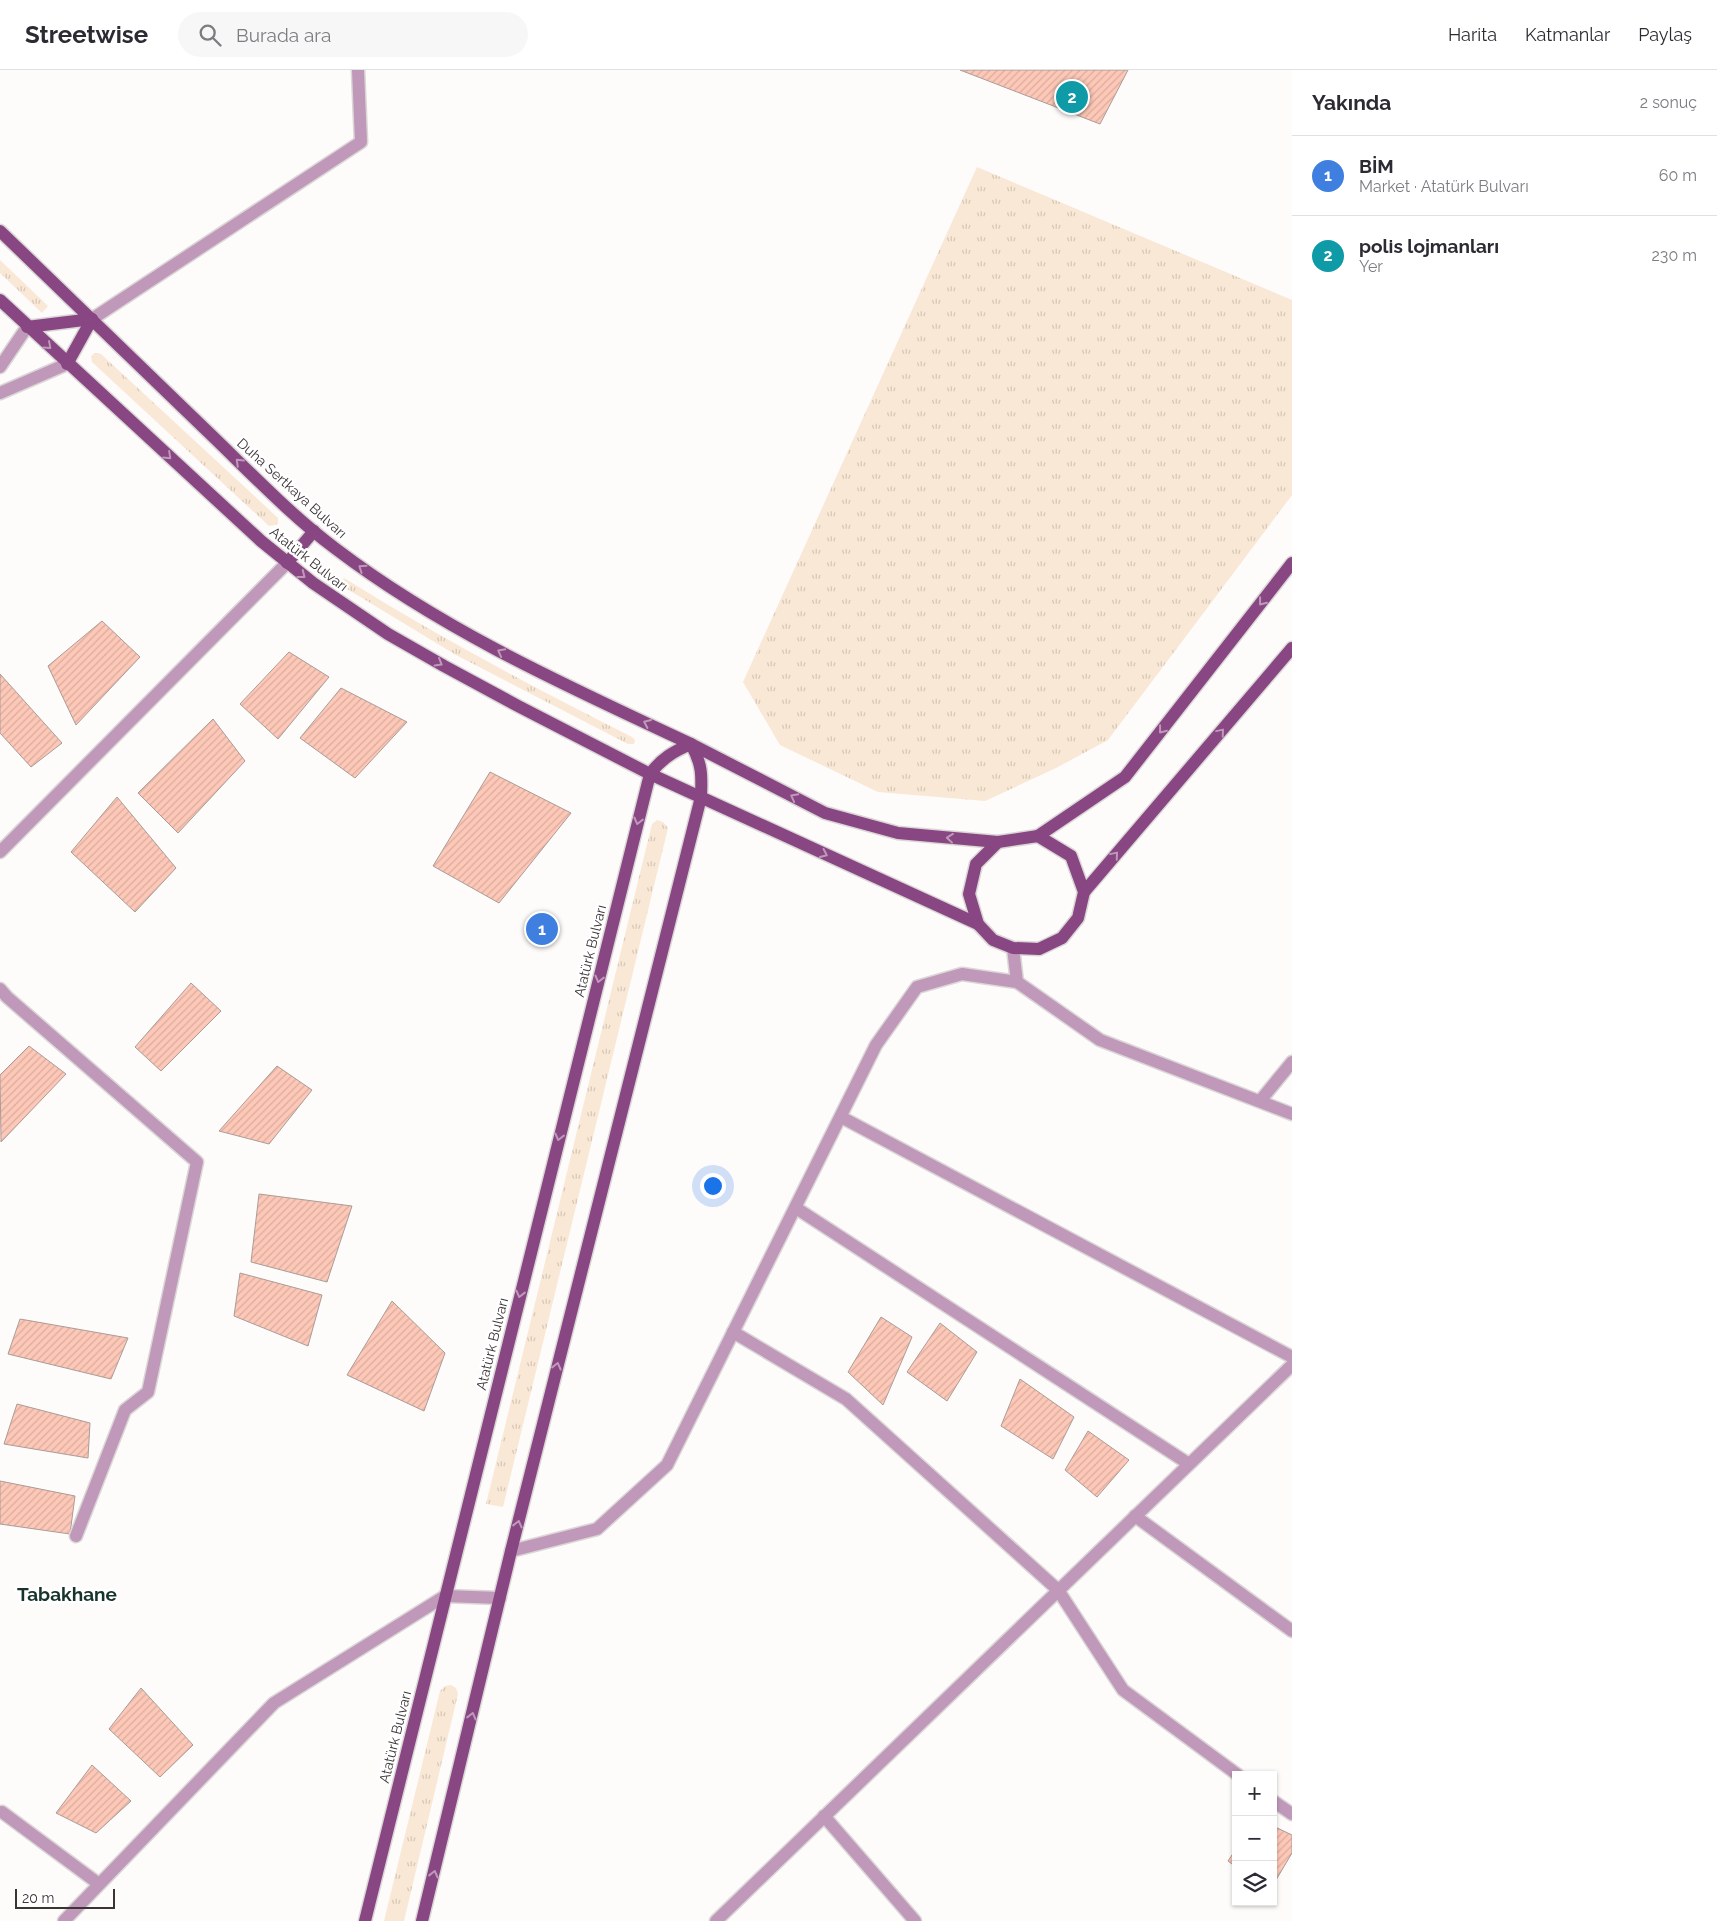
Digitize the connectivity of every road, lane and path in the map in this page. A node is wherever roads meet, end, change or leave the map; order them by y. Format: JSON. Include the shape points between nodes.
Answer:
{"nodes":[{"id":1,"x":358,"y":70,"type":"edge"},
{"id":2,"x":0,"y":231,"type":"edge"},
{"id":3,"x":0,"y":300,"type":"edge"},
{"id":4,"x":92,"y":319,"type":"junction"},
{"id":5,"x":27,"y":327,"type":"junction"},
{"id":6,"x":67,"y":364,"type":"junction"},
{"id":7,"x":0,"y":367,"type":"edge"},
{"id":8,"x":0,"y":393,"type":"edge"},
{"id":9,"x":314,"y":531,"type":"junction"},
{"id":10,"x":287,"y":563,"type":"junction"},
{"id":11,"x":1292,"y":563,"type":"edge"},
{"id":12,"x":1292,"y":648,"type":"edge"},
{"id":13,"x":691,"y":744,"type":"junction"},
{"id":14,"x":650,"y":774,"type":"junction"},
{"id":15,"x":701,"y":797,"type":"junction"},
{"id":16,"x":1038,"y":836,"type":"junction"},
{"id":17,"x":998,"y":842,"type":"junction"},
{"id":18,"x":0,"y":852,"type":"edge"},
{"id":19,"x":1084,"y":892,"type":"junction"},
{"id":20,"x":978,"y":924,"type":"junction"},
{"id":21,"x":1013,"y":948,"type":"junction"},
{"id":22,"x":1017,"y":982,"type":"junction"},
{"id":23,"x":0,"y":989,"type":"edge"},
{"id":24,"x":1292,"y":1062,"type":"edge"},
{"id":25,"x":1260,"y":1101,"type":"junction"},
{"id":26,"x":1292,"y":1114,"type":"edge"},
{"id":27,"x":841,"y":1117,"type":"junction"},
{"id":28,"x":796,"y":1208,"type":"junction"},
{"id":29,"x":733,"y":1332,"type":"junction"},
{"id":30,"x":1292,"y":1357,"type":"edge"},
{"id":31,"x":1292,"y":1365,"type":"edge"},
{"id":32,"x":1189,"y":1464,"type":"junction"},
{"id":33,"x":1135,"y":1516,"type":"junction"},
{"id":34,"x":76,"y":1536,"type":"dead end"},
{"id":35,"x":511,"y":1551,"type":"junction"},
{"id":36,"x":1058,"y":1590,"type":"junction"},
{"id":37,"x":445,"y":1596,"type":"junction"},
{"id":38,"x":500,"y":1598,"type":"junction"},
{"id":39,"x":1292,"y":1631,"type":"edge"},
{"id":40,"x":1233,"y":1771,"type":"edge"},
{"id":41,"x":1277,"y":1804,"type":"edge"},
{"id":42,"x":2,"y":1812,"type":"dead end"},
{"id":43,"x":1292,"y":1814,"type":"edge"},
{"id":44,"x":824,"y":1816,"type":"junction"},
{"id":45,"x":99,"y":1884,"type":"junction"},
{"id":46,"x":64,"y":1921,"type":"edge"},
{"id":47,"x":365,"y":1921,"type":"edge"},
{"id":48,"x":422,"y":1921,"type":"edge"},
{"id":49,"x":716,"y":1921,"type":"edge"},
{"id":50,"x":915,"y":1921,"type":"edge"}],
"edges":[{"from":1,"to":4,"type":"street","via":[[361,142]]},
{"from":2,"to":4,"type":"main road","name":"Duha Sertkaya Bulvarı"},
{"from":3,"to":5,"type":"main road","name":"Atatürk Bulvarı"},
{"from":4,"to":5,"type":"main road"},
{"from":4,"to":6,"type":"main road"},
{"from":9,"to":4,"type":"main road","name":"Duha Sertkaya Bulvarı","one_way":true},
{"from":5,"to":6,"type":"main road","name":"Atatürk Bulvarı","one_way":true},
{"from":5,"to":7,"type":"street"},
{"from":6,"to":8,"type":"street"},
{"from":6,"to":10,"type":"main road","name":"Atatürk Bulvarı","one_way":true},
{"from":9,"to":10,"type":"main road"},
{"from":13,"to":9,"type":"main road","name":"Duha Sertkaya Bulvarı","one_way":true,"via":[[460,630],[410,600]]},
{"from":10,"to":14,"type":"main road","name":"Atatürk Bulvarı","one_way":true,"via":[[344,605],[444,666]]},
{"from":10,"to":18,"type":"street"},
{"from":11,"to":16,"type":"main road","one_way":true,"via":[[1125,777]]},
{"from":19,"to":12,"type":"main road","one_way":true},
{"from":13,"to":14,"type":"main road","via":[[665,758]]},
{"from":13,"to":15,"type":"main road","via":[[702,774]]},
{"from":17,"to":13,"type":"main road","name":"Duha Sertkaya Bulvarı","one_way":true,"via":[[898,833],[824,813]]},
{"from":14,"to":15,"type":"main road","name":"Atatürk Bulvarı"},
{"from":14,"to":37,"type":"main road","name":"Atatürk Bulvarı","one_way":true},
{"from":15,"to":20,"type":"main road","name":"Atatürk Bulvarı","one_way":true},
{"from":35,"to":15,"type":"main road","one_way":true},
{"from":16,"to":17,"type":"main road"},
{"from":16,"to":19,"type":"main road","via":[[1071,856]]},
{"from":17,"to":20,"type":"main road","via":[[976,864],[969,894]]},
{"from":19,"to":21,"type":"main road","via":[[1078,918],[1062,938],[1039,949]]},
{"from":20,"to":21,"type":"main road","via":[[993,940]]},
{"from":21,"to":22,"type":"street"},
{"from":22,"to":25,"type":"street","via":[[1100,1040]]},
{"from":22,"to":27,"type":"street","via":[[962,974],[917,987],[876,1045]]},
{"from":23,"to":34,"type":"street","via":[[197,1162],[148,1392],[126,1410]]},
{"from":24,"to":25,"type":"street"},
{"from":25,"to":26,"type":"street"},
{"from":27,"to":28,"type":"street"},
{"from":27,"to":30,"type":"street"},
{"from":28,"to":29,"type":"street"},
{"from":28,"to":32,"type":"street"},
{"from":29,"to":35,"type":"street","via":[[668,1465],[597,1529]]},
{"from":29,"to":36,"type":"street","via":[[846,1398]]},
{"from":31,"to":32,"type":"street"},
{"from":32,"to":33,"type":"street"},
{"from":33,"to":36,"type":"street"},
{"from":33,"to":39,"type":"street"},
{"from":35,"to":38,"type":"main road"},
{"from":36,"to":40,"type":"street","via":[[1123,1690]]},
{"from":36,"to":44,"type":"street"},
{"from":37,"to":38,"type":"street"},
{"from":37,"to":45,"type":"street","via":[[274,1702]]},
{"from":37,"to":47,"type":"main road","name":"Atatürk Bulvarı"},
{"from":48,"to":38,"type":"main road","one_way":true},
{"from":41,"to":43,"type":"street"},
{"from":42,"to":45,"type":"street"},
{"from":44,"to":49,"type":"street"},
{"from":44,"to":50,"type":"street"},
{"from":45,"to":46,"type":"street"}]}
